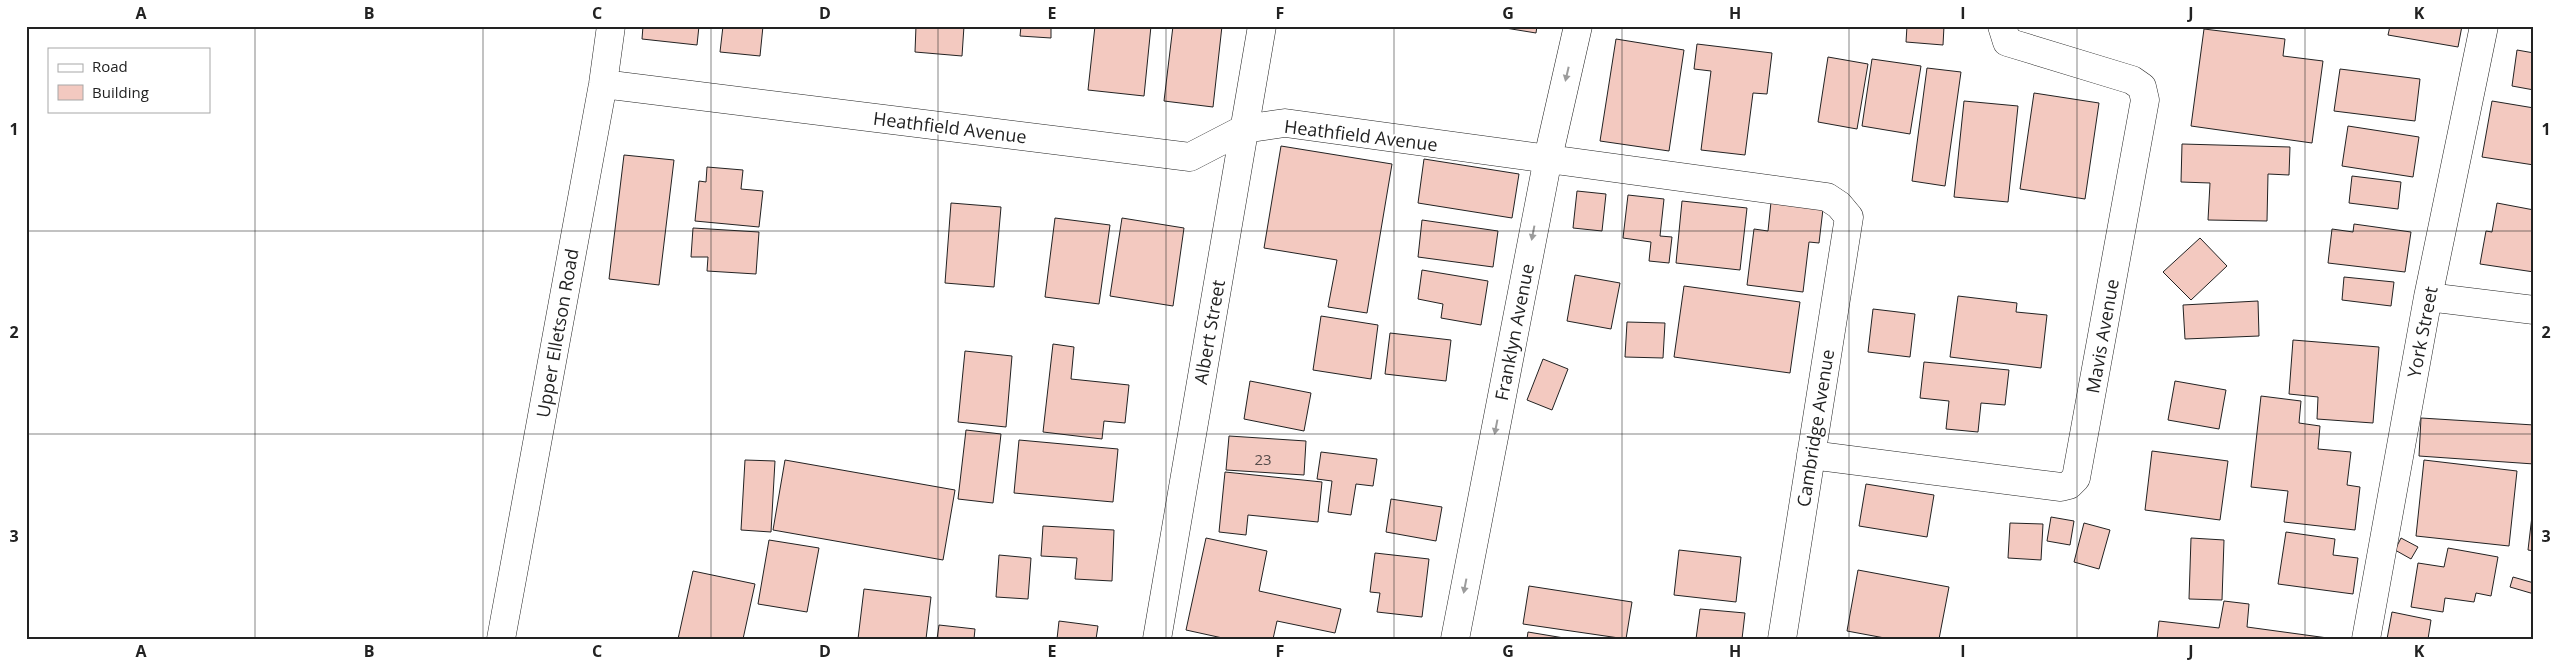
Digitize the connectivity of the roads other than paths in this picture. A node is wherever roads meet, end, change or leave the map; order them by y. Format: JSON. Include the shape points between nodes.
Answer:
{"nodes":[{"id":1,"x":611,"y":26,"type":"edge"},
{"id":2,"x":1262,"y":26,"type":"edge"},
{"id":3,"x":1578,"y":26,"type":"edge"},
{"id":4,"x":2002,"y":26,"type":"edge"},
{"id":5,"x":2484,"y":26,"type":"edge"},
{"id":6,"x":603,"y":84,"type":"junction"},
{"id":7,"x":1244,"y":129,"type":"junction"},
{"id":8,"x":1548,"y":158,"type":"junction"},
{"id":9,"x":1849,"y":217,"type":"joint"},
{"id":10,"x":2428,"y":297,"type":"junction"},
{"id":11,"x":2534,"y":310,"type":"edge"},
{"id":12,"x":1811,"y":454,"type":"junction"},
{"id":13,"x":501,"y":639,"type":"edge"},
{"id":14,"x":1156,"y":639,"type":"edge"},
{"id":15,"x":1455,"y":639,"type":"edge"},
{"id":16,"x":1782,"y":639,"type":"edge"},
{"id":17,"x":2366,"y":639,"type":"edge"}],
"edges":[{"from":1,"to":6,"type":"street","name":"Upper Elletson Road"},
{"from":2,"to":7,"type":"street","name":"Albert Street"},
{"from":3,"to":8,"type":"street","name":"Franklyn Avenue","one_way":true},
{"from":4,"to":12,"type":"street","name":"Mavis Avenue","via":[[2007,42],[2132,80],[2142,87],[2145,100],[2076,478],[2061,487]]},
{"from":5,"to":10,"type":"street","name":"York Street"},
{"from":6,"to":7,"type":"street","name":"Heathfield Avenue","via":[[1190,156]]},
{"from":6,"to":13,"type":"street","name":"Upper Elletson Road"},
{"from":7,"to":8,"type":"street","name":"Heathfield Avenue","via":[[1285,124]]},
{"from":7,"to":14,"type":"street","name":"Albert Street"},
{"from":8,"to":9,"type":"street","name":"Heathfield Avenue","via":[[1827,197]]},
{"from":8,"to":15,"type":"street","name":"Franklyn Avenue","one_way":true},
{"from":9,"to":12,"type":"street","name":"Cambridge Avenue"},
{"from":10,"to":11,"type":"street"},
{"from":10,"to":17,"type":"street","name":"York Street"},
{"from":12,"to":16,"type":"street","name":"Cambridge Avenue"}]}
